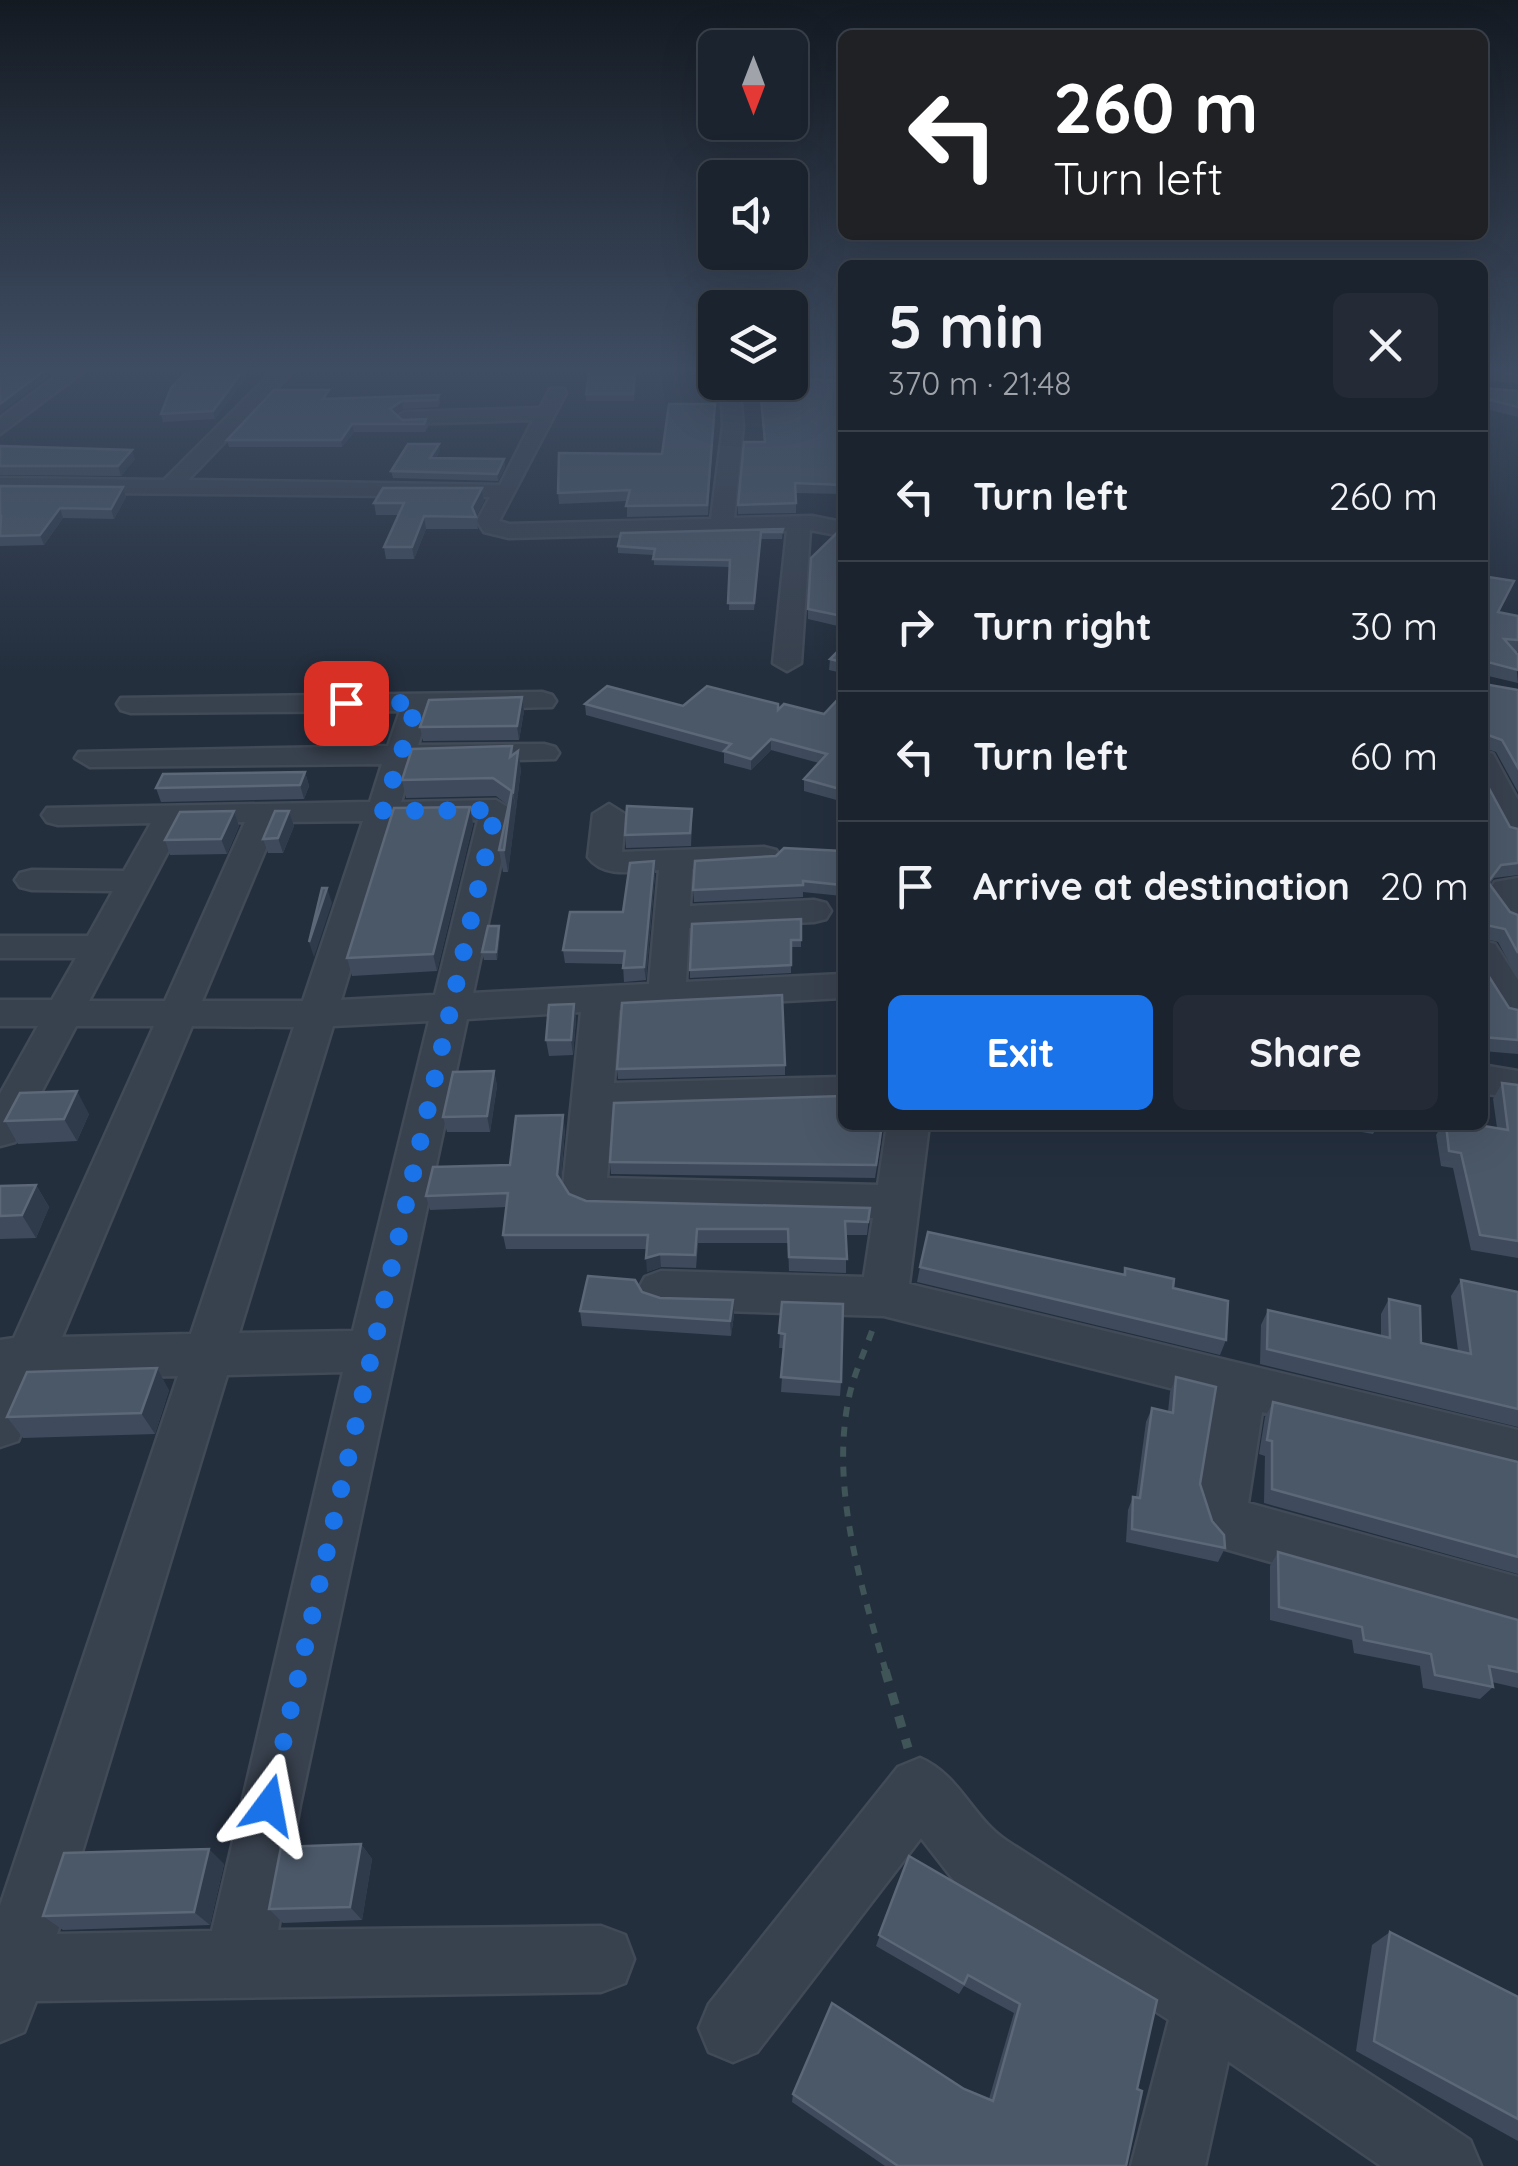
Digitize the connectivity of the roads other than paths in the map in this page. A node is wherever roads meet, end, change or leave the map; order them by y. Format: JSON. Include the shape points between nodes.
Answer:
{"nodes":[{"id":1,"x":187,"y":469,"type":"edge"},
{"id":2,"x":519,"y":469,"type":"edge"},
{"id":3,"x":728,"y":469,"type":"edge"},
{"id":4,"x":171,"y":485,"type":"junction"},
{"id":5,"x":0,"y":486,"type":"edge"},
{"id":6,"x":507,"y":492,"type":"junction"},
{"id":7,"x":799,"y":523,"type":"junction"},
{"id":8,"x":722,"y":524,"type":"junction"},
{"id":9,"x":838,"y":528,"type":"edge"},
{"id":10,"x":787,"y":662,"type":"dead end"},
{"id":11,"x":542,"y":702,"type":"dead end"},
{"id":12,"x":417,"y":703,"type":"junction"},
{"id":13,"x":131,"y":704,"type":"dead end"},
{"id":14,"x":1488,"y":748,"type":"edge"},
{"id":15,"x":544,"y":753,"type":"dead end"},
{"id":16,"x":401,"y":754,"type":"junction"},
{"id":17,"x":1518,"y":756,"type":"edge"},
{"id":18,"x":90,"y":758,"type":"dead end"},
{"id":19,"x":1488,"y":772,"type":"edge"},
{"id":20,"x":383,"y":811,"type":"junction"},
{"id":21,"x":265,"y":813,"type":"junction"},
{"id":22,"x":172,"y":814,"type":"junction"},
{"id":23,"x":609,"y":814,"type":"dead end"},
{"id":24,"x":58,"y":815,"type":"dead end"},
{"id":25,"x":1518,"y":831,"type":"edge"},
{"id":26,"x":764,"y":856,"type":"edge"},
{"id":27,"x":676,"y":860,"type":"junction"},
{"id":28,"x":32,"y":880,"type":"dead end"},
{"id":29,"x":136,"y":881,"type":"junction"},
{"id":30,"x":1518,"y":888,"type":"edge"},
{"id":31,"x":814,"y":911,"type":"dead end"},
{"id":32,"x":1518,"y":916,"type":"edge"},
{"id":33,"x":672,"y":918,"type":"junction"},
{"id":34,"x":0,"y":948,"type":"edge"},
{"id":35,"x":100,"y":948,"type":"junction"},
{"id":36,"x":1488,"y":962,"type":"edge"},
{"id":37,"x":838,"y":986,"type":"edge"},
{"id":38,"x":666,"y":995,"type":"junction"},
{"id":39,"x":601,"y":998,"type":"junction"},
{"id":40,"x":452,"y":1009,"type":"junction"},
{"id":41,"x":1518,"y":1010,"type":"edge"},
{"id":42,"x":0,"y":1013,"type":"edge"},
{"id":43,"x":64,"y":1013,"type":"junction"},
{"id":44,"x":181,"y":1013,"type":"junction"},
{"id":45,"x":319,"y":1014,"type":"junction"},
{"id":46,"x":1488,"y":1080,"type":"edge"},
{"id":47,"x":1518,"y":1085,"type":"edge"},
{"id":48,"x":838,"y":1091,"type":"edge"},
{"id":49,"x":593,"y":1098,"type":"junction"},
{"id":50,"x":0,"y":1130,"type":"edge"},
{"id":51,"x":907,"y":1130,"type":"edge"},
{"id":52,"x":895,"y":1202,"type":"junction"},
{"id":53,"x":660,"y":1290,"type":"dead end"},
{"id":54,"x":884,"y":1296,"type":"junction"},
{"id":55,"x":376,"y":1351,"type":"junction"},
{"id":56,"x":205,"y":1355,"type":"junction"},
{"id":57,"x":14,"y":1359,"type":"edge"},
{"id":58,"x":1241,"y":1386,"type":"junction"},
{"id":59,"x":0,"y":1425,"type":"edge"},
{"id":60,"x":1518,"y":1453,"type":"edge"},
{"id":61,"x":1518,"y":1604,"type":"edge"},
{"id":62,"x":600,"y":1959,"type":"dead end"},
{"id":63,"x":238,"y":1964,"type":"junction"},
{"id":64,"x":4,"y":1981,"type":"edge"},
{"id":65,"x":1207,"y":2004,"type":"junction"},
{"id":66,"x":733,"y":2028,"type":"dead end"},
{"id":67,"x":1168,"y":2166,"type":"edge"},
{"id":68,"x":1444,"y":2166,"type":"edge"}],
"edges":[{"from":1,"to":4,"type":"street"},
{"from":2,"to":6,"type":"street"},
{"from":3,"to":8,"type":"street"},
{"from":4,"to":5,"type":"street"},
{"from":4,"to":6,"type":"street"},
{"from":6,"to":8,"type":"street","via":[[488,521],[492,527]]},
{"from":7,"to":8,"type":"street"},
{"from":7,"to":9,"type":"street"},
{"from":7,"to":10,"type":"street"},
{"from":11,"to":12,"type":"street"},
{"from":12,"to":13,"type":"street"},
{"from":12,"to":16,"type":"street"},
{"from":14,"to":17,"type":"street"},
{"from":15,"to":16,"type":"street"},
{"from":16,"to":18,"type":"street"},
{"from":16,"to":20,"type":"street"},
{"from":19,"to":25,"type":"street"},
{"from":20,"to":21,"type":"street"},
{"from":20,"to":40,"type":"street","via":[[496,810]]},
{"from":20,"to":45,"type":"street"},
{"from":21,"to":22,"type":"street"},
{"from":21,"to":44,"type":"street"},
{"from":22,"to":24,"type":"street"},
{"from":22,"to":29,"type":"street"},
{"from":23,"to":27,"type":"street","via":[[607,860]]},
{"from":26,"to":27,"type":"street"},
{"from":27,"to":33,"type":"street"},
{"from":28,"to":29,"type":"street"},
{"from":29,"to":35,"type":"street"},
{"from":30,"to":32,"type":"street","via":[[1502,895]]},
{"from":31,"to":33,"type":"street"},
{"from":33,"to":38,"type":"street"},
{"from":34,"to":35,"type":"street"},
{"from":35,"to":43,"type":"street"},
{"from":36,"to":41,"type":"street"},
{"from":37,"to":38,"type":"street"},
{"from":38,"to":39,"type":"street"},
{"from":39,"to":40,"type":"street"},
{"from":39,"to":49,"type":"street"},
{"from":40,"to":45,"type":"street"},
{"from":40,"to":55,"type":"street"},
{"from":42,"to":43,"type":"street"},
{"from":43,"to":44,"type":"street"},
{"from":43,"to":50,"type":"street"},
{"from":44,"to":45,"type":"street"},
{"from":44,"to":57,"type":"street"},
{"from":45,"to":56,"type":"street"},
{"from":46,"to":47,"type":"street"},
{"from":48,"to":49,"type":"street"},
{"from":49,"to":52,"type":"street","via":[[589,1194]]},
{"from":51,"to":52,"type":"street"},
{"from":52,"to":54,"type":"street"},
{"from":53,"to":54,"type":"street"},
{"from":54,"to":58,"type":"street"},
{"from":55,"to":56,"type":"street"},
{"from":55,"to":63,"type":"street"},
{"from":56,"to":57,"type":"street"},
{"from":56,"to":64,"type":"street"},
{"from":57,"to":59,"type":"street"},
{"from":58,"to":60,"type":"street"},
{"from":58,"to":61,"type":"street","via":[[1222,1506],[1228,1520],[1241,1530]]},
{"from":62,"to":63,"type":"street"},
{"from":63,"to":64,"type":"street"},
{"from":65,"to":66,"type":"street","via":[[979,1860],[920,1790]]},
{"from":65,"to":67,"type":"street"},
{"from":65,"to":68,"type":"street"}]}
